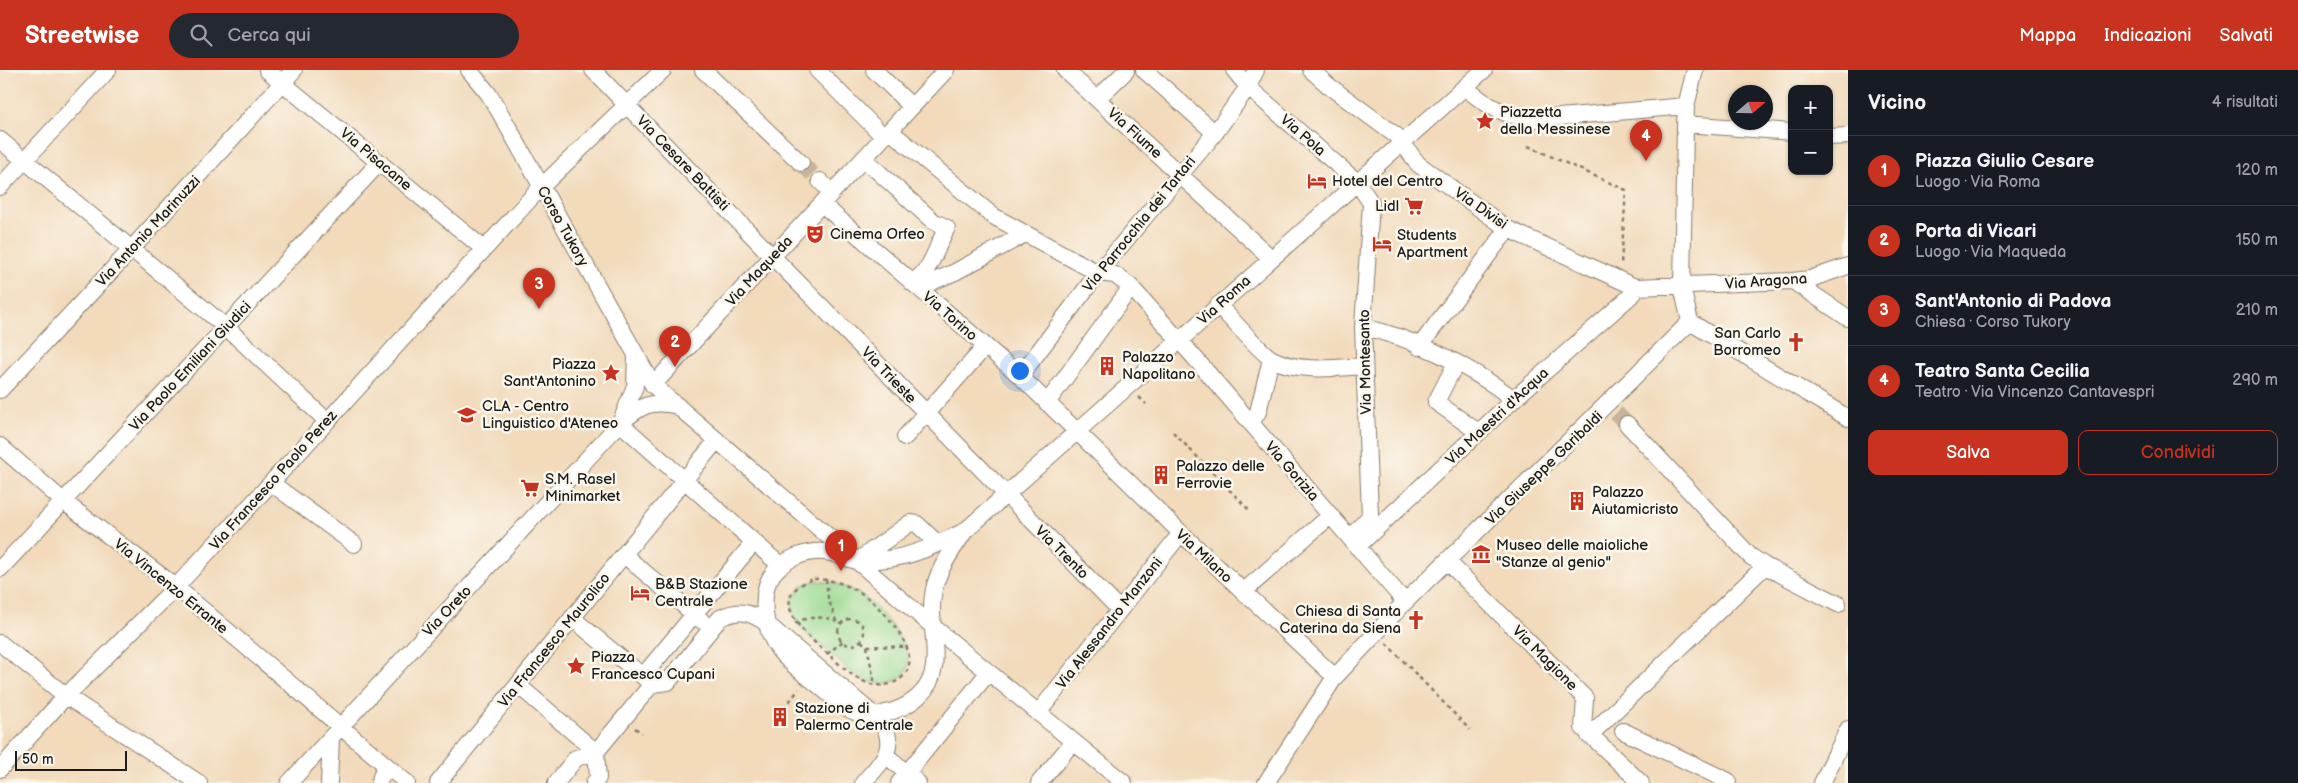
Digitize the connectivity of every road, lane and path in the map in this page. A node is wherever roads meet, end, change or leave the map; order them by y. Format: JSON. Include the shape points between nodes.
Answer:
{"nodes":[{"id":1,"x":108,"y":70,"type":"edge"},
{"id":2,"x":268,"y":70,"type":"edge"},
{"id":3,"x":294,"y":70,"type":"edge"},
{"id":4,"x":469,"y":70,"type":"edge"},
{"id":5,"x":593,"y":70,"type":"edge"},
{"id":6,"x":663,"y":70,"type":"edge"},
{"id":7,"x":703,"y":70,"type":"edge"},
{"id":8,"x":817,"y":70,"type":"edge"},
{"id":9,"x":874,"y":70,"type":"edge"},
{"id":10,"x":946,"y":70,"type":"edge"},
{"id":11,"x":1065,"y":70,"type":"edge"},
{"id":12,"x":1125,"y":70,"type":"edge"},
{"id":13,"x":1144,"y":70,"type":"edge"},
{"id":14,"x":1234,"y":70,"type":"edge"},
{"id":15,"x":1256,"y":70,"type":"edge"},
{"id":16,"x":1312,"y":70,"type":"edge"},
{"id":17,"x":1484,"y":70,"type":"edge"},
{"id":18,"x":1695,"y":70,"type":"edge"},
{"id":19,"x":283,"y":83,"type":"junction"},
{"id":20,"x":1248,"y":87,"type":"junction"},
{"id":21,"x":1465,"y":87,"type":"junction"},
{"id":22,"x":1097,"y":99,"type":"junction"},
{"id":23,"x":627,"y":105,"type":"junction"},
{"id":24,"x":1686,"y":106,"type":"junction"},
{"id":25,"x":912,"y":107,"type":"junction"},
{"id":26,"x":1685,"y":124,"type":"junction"},
{"id":27,"x":1788,"y":132,"type":"edge"},
{"id":28,"x":1215,"y":133,"type":"junction"},
{"id":29,"x":887,"y":134,"type":"junction"},
{"id":30,"x":1833,"y":136,"type":"edge"},
{"id":31,"x":1848,"y":136,"type":"edge"},
{"id":32,"x":0,"y":140,"type":"edge"},
{"id":33,"x":1402,"y":144,"type":"junction"},
{"id":34,"x":1528,"y":146,"type":"dead end"},
{"id":35,"x":864,"y":158,"type":"junction"},
{"id":36,"x":24,"y":161,"type":"junction"},
{"id":37,"x":380,"y":162,"type":"junction"},
{"id":38,"x":801,"y":163,"type":"tunnel mouth"},
{"id":39,"x":1180,"y":174,"type":"junction"},
{"id":40,"x":820,"y":181,"type":"tunnel mouth"},
{"id":41,"x":1357,"y":182,"type":"junction"},
{"id":42,"x":0,"y":187,"type":"edge"},
{"id":43,"x":541,"y":187,"type":"junction"},
{"id":44,"x":827,"y":198,"type":"junction"},
{"id":45,"x":1508,"y":228,"type":"junction"},
{"id":46,"x":1024,"y":234,"type":"junction"},
{"id":47,"x":132,"y":249,"type":"junction"},
{"id":48,"x":484,"y":249,"type":"junction"},
{"id":49,"x":773,"y":256,"type":"junction"},
{"id":50,"x":1271,"y":258,"type":"junction"},
{"id":51,"x":1848,"y":266,"type":"edge"},
{"id":52,"x":1098,"y":273,"type":"junction"},
{"id":53,"x":1620,"y":279,"type":"junction"},
{"id":54,"x":1793,"y":281,"type":"junction"},
{"id":55,"x":915,"y":285,"type":"junction"},
{"id":56,"x":1635,"y":286,"type":"junction"},
{"id":57,"x":1131,"y":287,"type":"junction"},
{"id":58,"x":1682,"y":287,"type":"junction"},
{"id":59,"x":1218,"y":304,"type":"junction"},
{"id":60,"x":1848,"y":318,"type":"edge"},
{"id":61,"x":1690,"y":322,"type":"junction"},
{"id":62,"x":1363,"y":327,"type":"junction"},
{"id":63,"x":227,"y":328,"type":"junction"},
{"id":64,"x":1179,"y":340,"type":"junction"},
{"id":65,"x":985,"y":347,"type":"junction"},
{"id":66,"x":1419,"y":347,"type":"junction"},
{"id":67,"x":636,"y":356,"type":"junction"},
{"id":68,"x":1271,"y":359,"type":"junction"},
{"id":69,"x":1456,"y":363,"type":"junction"},
{"id":70,"x":1364,"y":366,"type":"junction"},
{"id":71,"x":1020,"y":376,"type":"junction"},
{"id":72,"x":653,"y":385,"type":"junction"},
{"id":73,"x":0,"y":390,"type":"edge"},
{"id":74,"x":1514,"y":400,"type":"junction"},
{"id":75,"x":1047,"y":403,"type":"junction"},
{"id":76,"x":678,"y":406,"type":"junction"},
{"id":77,"x":926,"y":413,"type":"junction"},
{"id":78,"x":1617,"y":414,"type":"junction"},
{"id":79,"x":1848,"y":418,"type":"edge"},
{"id":80,"x":328,"y":420,"type":"junction"},
{"id":81,"x":620,"y":423,"type":"junction"},
{"id":82,"x":1251,"y":423,"type":"junction"},
{"id":83,"x":1075,"y":432,"type":"junction"},
{"id":84,"x":1173,"y":432,"type":"dead end"},
{"id":85,"x":1478,"y":432,"type":"junction"},
{"id":86,"x":905,"y":437,"type":"dead end"},
{"id":87,"x":717,"y":440,"type":"junction"},
{"id":88,"x":0,"y":446,"type":"edge"},
{"id":89,"x":684,"y":481,"type":"junction"},
{"id":90,"x":271,"y":483,"type":"junction"},
{"id":91,"x":1006,"y":494,"type":"junction"},
{"id":92,"x":64,"y":501,"type":"junction"},
{"id":93,"x":1251,"y":512,"type":"dead end"},
{"id":94,"x":1330,"y":516,"type":"junction"},
{"id":95,"x":965,"y":531,"type":"junction"},
{"id":96,"x":1180,"y":533,"type":"junction"},
{"id":97,"x":754,"y":542,"type":"junction"},
{"id":98,"x":1353,"y":542,"type":"junction"},
{"id":99,"x":354,"y":544,"type":"dead end"},
{"id":100,"x":938,"y":544,"type":"junction"},
{"id":101,"x":624,"y":555,"type":"junction"},
{"id":102,"x":857,"y":561,"type":"junction"},
{"id":103,"x":1448,"y":562,"type":"junction"},
{"id":104,"x":780,"y":565,"type":"junction"},
{"id":105,"x":1765,"y":566,"type":"junction"},
{"id":106,"x":0,"y":569,"type":"edge"},
{"id":107,"x":826,"y":579,"type":"junction"},
{"id":108,"x":176,"y":587,"type":"junction"},
{"id":109,"x":1243,"y":592,"type":"junction"},
{"id":110,"x":1405,"y":602,"type":"junction"},
{"id":111,"x":1838,"y":604,"type":"dead end"},
{"id":112,"x":1119,"y":609,"type":"junction"},
{"id":113,"x":694,"y":614,"type":"junction"},
{"id":114,"x":572,"y":618,"type":"junction"},
{"id":115,"x":836,"y":621,"type":"junction"},
{"id":116,"x":766,"y":623,"type":"junction"},
{"id":117,"x":794,"y":623,"type":"junction"},
{"id":118,"x":841,"y":624,"type":"junction"},
{"id":119,"x":931,"y":624,"type":"junction"},
{"id":120,"x":712,"y":628,"type":"junction"},
{"id":121,"x":843,"y":641,"type":"junction"},
{"id":122,"x":861,"y":641,"type":"junction"},
{"id":123,"x":1384,"y":641,"type":"dead end"},
{"id":124,"x":0,"y":643,"type":"edge"},
{"id":125,"x":867,"y":646,"type":"junction"},
{"id":126,"x":906,"y":647,"type":"junction"},
{"id":127,"x":827,"y":654,"type":"junction"},
{"id":128,"x":988,"y":673,"type":"junction"},
{"id":129,"x":1335,"y":678,"type":"junction"},
{"id":130,"x":648,"y":680,"type":"junction"},
{"id":131,"x":518,"y":685,"type":"junction"},
{"id":132,"x":875,"y":685,"type":"junction"},
{"id":133,"x":801,"y":686,"type":"dead end"},
{"id":134,"x":66,"y":696,"type":"junction"},
{"id":135,"x":789,"y":702,"type":"dead end"},
{"id":136,"x":1038,"y":713,"type":"junction"},
{"id":137,"x":875,"y":714,"type":"junction"},
{"id":138,"x":1848,"y":729,"type":"edge"},
{"id":139,"x":1470,"y":730,"type":"dead end"},
{"id":140,"x":1623,"y":732,"type":"dead end"},
{"id":141,"x":335,"y":733,"type":"junction"},
{"id":142,"x":1589,"y":736,"type":"junction"},
{"id":143,"x":1073,"y":742,"type":"junction"},
{"id":144,"x":596,"y":752,"type":"junction"},
{"id":145,"x":886,"y":755,"type":"junction"},
{"id":146,"x":385,"y":765,"type":"junction"},
{"id":147,"x":0,"y":770,"type":"edge"},
{"id":148,"x":908,"y":780,"type":"edge"},
{"id":149,"x":1728,"y":780,"type":"dead end"},
{"id":150,"x":199,"y":783,"type":"edge"},
{"id":151,"x":288,"y":783,"type":"edge"},
{"id":152,"x":329,"y":783,"type":"edge"},
{"id":153,"x":379,"y":783,"type":"edge"},
{"id":154,"x":407,"y":783,"type":"edge"},
{"id":155,"x":438,"y":783,"type":"edge"},
{"id":156,"x":556,"y":783,"type":"edge"},
{"id":157,"x":594,"y":783,"type":"edge"},
{"id":158,"x":863,"y":783,"type":"edge"},
{"id":159,"x":1039,"y":783,"type":"edge"},
{"id":160,"x":1124,"y":783,"type":"edge"},
{"id":161,"x":1266,"y":783,"type":"edge"},
{"id":162,"x":1641,"y":783,"type":"edge"},
{"id":163,"x":1822,"y":783,"type":"edge"}],
"edges":[{"from":1,"to":36,"type":"street"},
{"from":2,"to":19,"type":"street","name":"Via Pisacane"},
{"from":3,"to":19,"type":"street","name":"Via Antonio Marinuzzi"},
{"from":4,"to":43,"type":"street","name":"Corso Tukory","via":[[488,93]]},
{"from":5,"to":23,"type":"street","name":"Via Cesare Battisti"},
{"from":6,"to":23,"type":"street","name":"Via Francesco Paolo Perez"},
{"from":7,"to":38,"type":"street"},
{"from":8,"to":29,"type":"street","name":"Via Gorizia"},
{"from":9,"to":25,"type":"street"},
{"from":10,"to":25,"type":"street","name":"Via Maqueda"},
{"from":11,"to":22,"type":"street","name":"Via Fiume"},
{"from":12,"to":22,"type":"street"},
{"from":13,"to":28,"type":"street"},
{"from":14,"to":20,"type":"street","name":"Via Pola"},
{"from":15,"to":20,"type":"street","name":"Via Parrocchia dei Tartari"},
{"from":16,"to":33,"type":"street","name":"Via Divisi","via":[[1391,131]]},
{"from":17,"to":21,"type":"street","name":"Via Roma"},
{"from":18,"to":24,"type":"street"},
{"from":19,"to":37,"type":"street","name":"Via Pisacane"},
{"from":19,"to":47,"type":"street","name":"Via Antonio Marinuzzi"},
{"from":20,"to":28,"type":"street","name":"Via Parrocchia dei Tartari"},
{"from":20,"to":41,"type":"street","name":"Via Pola"},
{"from":21,"to":24,"type":"street","via":[[1480,100],[1515,118]]},
{"from":21,"to":33,"type":"street","name":"Via Roma"},
{"from":22,"to":39,"type":"street","name":"Via Fiume"},
{"from":23,"to":43,"type":"street","name":"Via Francesco Paolo Perez"},
{"from":23,"to":49,"type":"street","name":"Via Cesare Battisti"},
{"from":24,"to":26,"type":"street"},
{"from":25,"to":29,"type":"street","name":"Via Maqueda"},
{"from":26,"to":27,"type":"street"},
{"from":26,"to":58,"type":"street"},
{"from":28,"to":39,"type":"street","name":"Via Parrocchia dei Tartari"},
{"from":29,"to":35,"type":"street","name":"Via Maqueda"},
{"from":29,"to":46,"type":"street","name":"Via Gorizia","via":[[993,216]]},
{"from":30,"to":31,"type":"street"},
{"from":32,"to":36,"type":"street"},
{"from":33,"to":41,"type":"street","name":"Via Roma"},
{"from":33,"to":45,"type":"street","name":"Via Divisi","via":[[1418,164]]},
{"from":34,"to":53,"type":"path","via":[[1626,190]]},
{"from":35,"to":44,"type":"street","name":"Via Maqueda"},
{"from":35,"to":55,"type":"street","via":[[933,221],[947,228],[936,256]]},
{"from":36,"to":42,"type":"street"},
{"from":36,"to":47,"type":"street"},
{"from":37,"to":48,"type":"street","name":"Via Pisacane"},
{"from":37,"to":63,"type":"street","name":"Via Paolo Emiliani Giudici"},
{"from":39,"to":50,"type":"street","name":"Via Fiume"},
{"from":39,"to":52,"type":"street","name":"Via Parrocchia dei Tartari"},
{"from":40,"to":44,"type":"street","name":"Via Torino"},
{"from":41,"to":50,"type":"street","name":"Via Roma"},
{"from":41,"to":62,"type":"street","name":"Via Montesanto","via":[[1371,203]]},
{"from":43,"to":48,"type":"street","name":"Via Francesco Paolo Perez"},
{"from":43,"to":67,"type":"street","name":"Corso Tukory"},
{"from":44,"to":49,"type":"street","name":"Via Maqueda"},
{"from":44,"to":55,"type":"street","name":"Via Torino"},
{"from":45,"to":53,"type":"street","name":"Via Divisi"},
{"from":45,"to":66,"type":"street"},
{"from":46,"to":52,"type":"street","name":"Via Gorizia"},
{"from":46,"to":55,"type":"street","via":[[955,272]]},
{"from":47,"to":63,"type":"street"},
{"from":47,"to":73,"type":"street","name":"Via Antonio Marinuzzi"},
{"from":48,"to":80,"type":"street","name":"Via Francesco Paolo Perez"},
{"from":49,"to":72,"type":"street","name":"Via Maqueda"},
{"from":49,"to":77,"type":"street","name":"Via Trieste"},
{"from":50,"to":59,"type":"street","name":"Via Roma"},
{"from":51,"to":54,"type":"street","name":"Via Aragona","via":[[1810,279]]},
{"from":52,"to":57,"type":"street","name":"Via Gorizia","via":[[1115,275]]},
{"from":52,"to":71,"type":"street","name":"Via Parrocchia dei Tartari"},
{"from":53,"to":56,"type":"street","name":"Via Divisi"},
{"from":54,"to":58,"type":"street","name":"Via Aragona"},
{"from":54,"to":60,"type":"street"},
{"from":55,"to":65,"type":"street","name":"Via Torino"},
{"from":56,"to":58,"type":"street","name":"Via Divisi"},
{"from":56,"to":74,"type":"street","name":"Via Maestri d'Acqua","via":[[1634,293]]},
{"from":57,"to":64,"type":"street","name":"Via Gorizia"},
{"from":57,"to":75,"type":"street"},
{"from":58,"to":61,"type":"street"},
{"from":59,"to":64,"type":"street","name":"Via Roma"},
{"from":59,"to":68,"type":"street"},
{"from":61,"to":78,"type":"street","name":"Via Giuseppe Garibaldi"},
{"from":61,"to":79,"type":"street"},
{"from":62,"to":66,"type":"street","via":[[1389,333]]},
{"from":62,"to":70,"type":"street","name":"Via Montesanto"},
{"from":63,"to":80,"type":"street"},
{"from":63,"to":92,"type":"street","name":"Via Paolo Emiliani Giudici"},
{"from":64,"to":82,"type":"street","name":"Via Gorizia"},
{"from":64,"to":83,"type":"street","name":"Via Roma"},
{"from":65,"to":71,"type":"street","name":"Via Torino"},
{"from":65,"to":77,"type":"street"},
{"from":66,"to":69,"type":"street"},
{"from":67,"to":72,"type":"street","name":"Corso Tukory"},
{"from":67,"to":81,"type":"street","via":[[635,386]]},
{"from":68,"to":70,"type":"street","via":[[1304,367]]},
{"from":68,"to":82,"type":"street","via":[[1258,412]]},
{"from":69,"to":74,"type":"street","via":[[1481,375]]},
{"from":69,"to":85,"type":"street","via":[[1436,402]]},
{"from":70,"to":98,"type":"street","name":"Via Montesanto","via":[[1370,516]]},
{"from":71,"to":75,"type":"street","name":"Via Torino"},
{"from":72,"to":76,"type":"street","name":"Corso Tukory"},
{"from":74,"to":85,"type":"street","name":"Via Maestri d'Acqua"},
{"from":75,"to":83,"type":"street","name":"Via Torino"},
{"from":76,"to":81,"type":"street","via":[[652,403],[637,409]]},
{"from":76,"to":87,"type":"street","name":"Corso Tukory"},
{"from":77,"to":86,"type":"street"},
{"from":77,"to":91,"type":"street","name":"Via Trieste"},
{"from":78,"to":103,"type":"street","name":"Via Giuseppe Garibaldi"},
{"from":78,"to":105,"type":"street","via":[[1750,556]]},
{"from":80,"to":90,"type":"street","name":"Via Francesco Paolo Perez"},
{"from":81,"to":89,"type":"street"},
{"from":81,"to":141,"type":"street","name":"Via Oreto"},
{"from":82,"to":94,"type":"street","name":"Via Gorizia"},
{"from":83,"to":91,"type":"street","name":"Via Roma"},
{"from":83,"to":96,"type":"street","name":"Via Milano"},
{"from":84,"to":93,"type":"path"},
{"from":85,"to":98,"type":"street","name":"Via Maestri d'Acqua"},
{"from":87,"to":89,"type":"street","name":"Via Francesco Maurolico"},
{"from":87,"to":102,"type":"street","name":"Corso Tukory"},
{"from":88,"to":92,"type":"street","name":"Via Vincenzo Errante"},
{"from":89,"to":97,"type":"street"},
{"from":89,"to":101,"type":"street","name":"Via Francesco Maurolico"},
{"from":90,"to":99,"type":"street"},
{"from":90,"to":108,"type":"street","name":"Via Francesco Paolo Perez"},
{"from":91,"to":95,"type":"street","name":"Via Roma"},
{"from":91,"to":112,"type":"street","name":"Via Trento"},
{"from":92,"to":106,"type":"street","name":"Via Paolo Emiliani Giudici"},
{"from":92,"to":108,"type":"street","name":"Via Vincenzo Errante"},
{"from":94,"to":98,"type":"street","name":"Via Gorizia"},
{"from":94,"to":109,"type":"street"},
{"from":95,"to":100,"type":"street"},
{"from":95,"to":119,"type":"street","via":[[942,566],[933,593]]},
{"from":96,"to":109,"type":"street","name":"Via Milano"},
{"from":96,"to":112,"type":"street","name":"Via Alessandro Manzoni"},
{"from":97,"to":104,"type":"street"},
{"from":97,"to":113,"type":"street"},
{"from":98,"to":110,"type":"street","name":"Via Gorizia"},
{"from":100,"to":102,"type":"street","via":[[901,557]]},
{"from":100,"to":102,"type":"street","via":[[917,524],[910,523]]},
{"from":101,"to":113,"type":"street"},
{"from":101,"to":114,"type":"street","name":"Via Francesco Maurolico"},
{"from":102,"to":104,"type":"street","via":[[830,552],[812,552]]},
{"from":102,"to":119,"type":"street","name":"Corso Tukory"},
{"from":103,"to":110,"type":"street","name":"Via Giuseppe Garibaldi"},
{"from":103,"to":142,"type":"street","name":"Via Magione","via":[[1585,698],[1583,728]]},
{"from":104,"to":116,"type":"street","via":[[769,580],[764,595]]},
{"from":105,"to":111,"type":"street"},
{"from":105,"to":142,"type":"street"},
{"from":107,"to":115,"type":"path"},
{"from":107,"to":117,"type":"path","via":[[802,583],[795,590],[790,598]]},
{"from":107,"to":126,"type":"path","via":[[843,584],[876,605],[899,631]]},
{"from":108,"to":134,"type":"street","name":"Via Francesco Paolo Perez"},
{"from":108,"to":141,"type":"street","name":"Via Vincenzo Errante"},
{"from":109,"to":129,"type":"street","name":"Via Milano"},
{"from":110,"to":129,"type":"street","name":"Via Giuseppe Garibaldi"},
{"from":112,"to":136,"type":"street","name":"Via Alessandro Manzoni"},
{"from":113,"to":120,"type":"street"},
{"from":113,"to":130,"type":"street"},
{"from":114,"to":130,"type":"street"},
{"from":114,"to":131,"type":"street","name":"Via Francesco Maurolico"},
{"from":115,"to":117,"type":"path","via":[[815,618]]},
{"from":115,"to":118,"type":"path"},
{"from":116,"to":120,"type":"street","via":[[749,613],[732,612],[720,618]]},
{"from":116,"to":137,"type":"street"},
{"from":117,"to":127,"type":"path"},
{"from":118,"to":121,"type":"path","via":[[839,635]]},
{"from":118,"to":122,"type":"path","via":[[847,619],[860,621],[864,629]]},
{"from":119,"to":128,"type":"street","name":"Corso Tukory"},
{"from":119,"to":137,"type":"street","via":[[936,660],[934,673],[927,685],[911,703],[893,712]]},
{"from":120,"to":130,"type":"street","via":[[668,682]]},
{"from":121,"to":122,"type":"path","via":[[850,644]]},
{"from":121,"to":127,"type":"path"},
{"from":122,"to":125,"type":"path"},
{"from":123,"to":139,"type":"path"},
{"from":124,"to":134,"type":"street"},
{"from":125,"to":126,"type":"path"},
{"from":125,"to":132,"type":"path"},
{"from":126,"to":132,"type":"path","via":[[909,660],[903,677],[894,683]]},
{"from":127,"to":132,"type":"path","via":[[851,674]]},
{"from":128,"to":136,"type":"street","name":"Corso Tukory"},
{"from":128,"to":148,"type":"street"},
{"from":129,"to":161,"type":"street","name":"Via Giuseppe Garibaldi"},
{"from":130,"to":144,"type":"street"},
{"from":131,"to":144,"type":"street"},
{"from":131,"to":155,"type":"street","name":"Via Francesco Maurolico"},
{"from":133,"to":135,"type":"path"},
{"from":134,"to":147,"type":"street","name":"Via Francesco Paolo Perez"},
{"from":134,"to":150,"type":"street"},
{"from":136,"to":143,"type":"street","name":"Corso Tukory"},
{"from":137,"to":145,"type":"street","via":[[888,734]]},
{"from":138,"to":163,"type":"street"},
{"from":140,"to":149,"type":"street"},
{"from":141,"to":146,"type":"street","name":"Via Vincenzo Errante"},
{"from":141,"to":151,"type":"street","name":"Via Oreto"},
{"from":141,"to":152,"type":"street"},
{"from":142,"to":162,"type":"street"},
{"from":143,"to":159,"type":"street"},
{"from":143,"to":160,"type":"street","name":"Corso Tukory"},
{"from":144,"to":156,"type":"street","via":[[576,758]]},
{"from":144,"to":157,"type":"street","via":[[598,778]]},
{"from":145,"to":148,"type":"street"},
{"from":145,"to":158,"type":"street"},
{"from":146,"to":153,"type":"street"},
{"from":146,"to":154,"type":"street","name":"Via Vincenzo Errante"}]}
